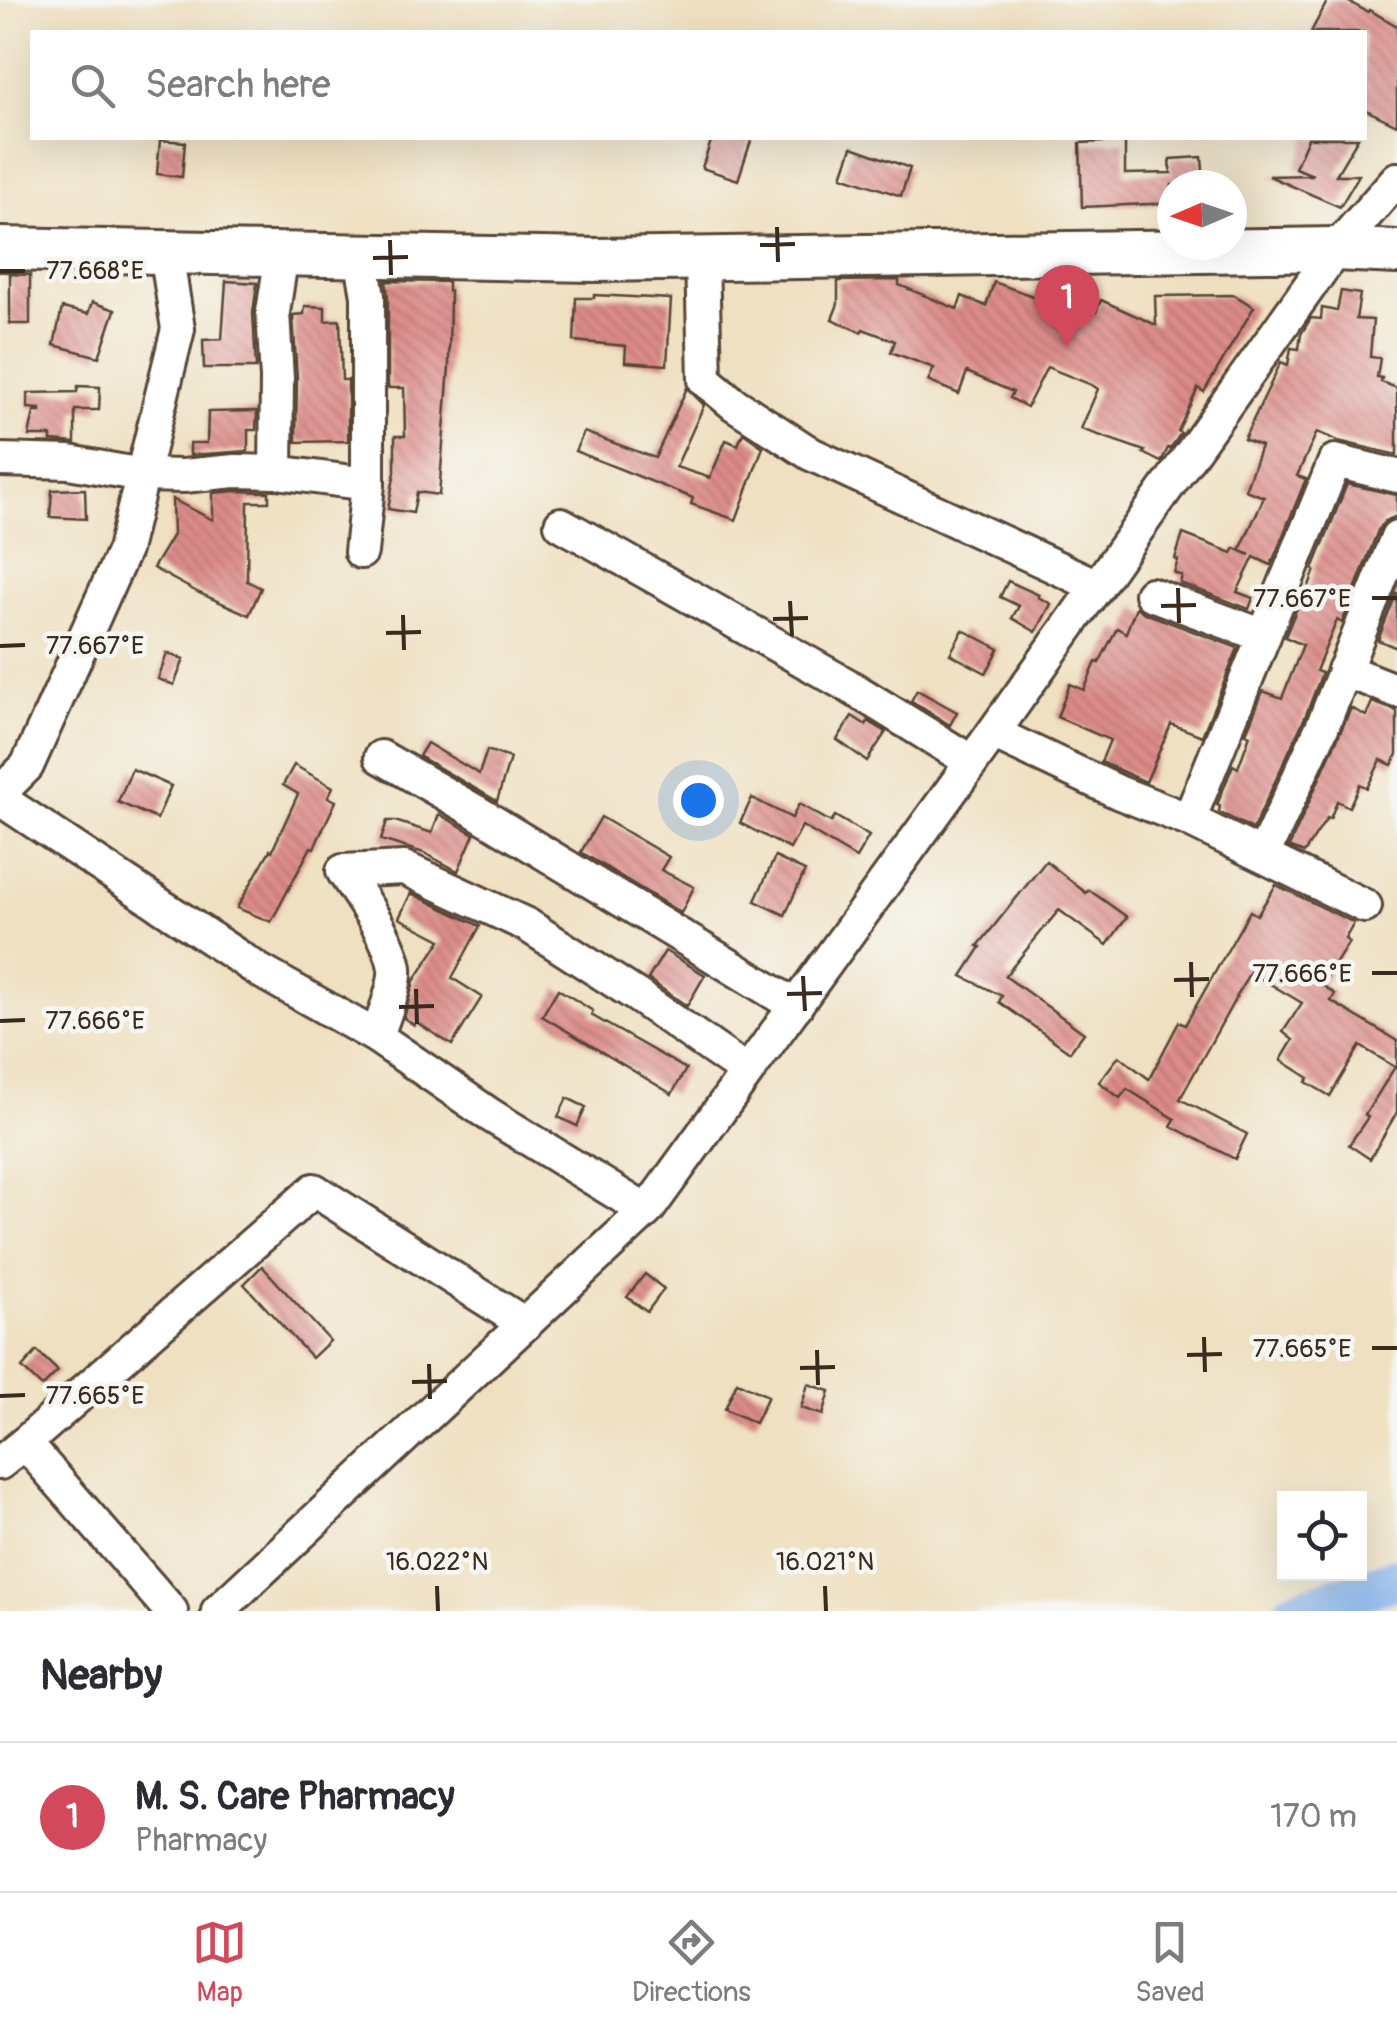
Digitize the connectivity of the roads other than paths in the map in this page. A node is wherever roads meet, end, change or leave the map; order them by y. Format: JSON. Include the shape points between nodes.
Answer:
{"nodes":[{"id":1,"x":1397,"y":179,"type":"edge"},
{"id":2,"x":0,"y":248,"type":"edge"},
{"id":3,"x":1336,"y":249,"type":"junction"},
{"id":4,"x":166,"y":252,"type":"junction"},
{"id":5,"x":1397,"y":252,"type":"edge"},
{"id":6,"x":282,"y":254,"type":"junction"},
{"id":7,"x":362,"y":256,"type":"junction"},
{"id":8,"x":702,"y":258,"type":"junction"},
{"id":9,"x":0,"y":460,"type":"edge"},
{"id":10,"x":276,"y":472,"type":"junction"},
{"id":11,"x":142,"y":475,"type":"junction"},
{"id":12,"x":1397,"y":476,"type":"edge"},
{"id":13,"x":368,"y":484,"type":"junction"},
{"id":14,"x":561,"y":524,"type":"dead end"},
{"id":15,"x":1397,"y":538,"type":"edge"},
{"id":16,"x":361,"y":552,"type":"dead end"},
{"id":17,"x":1097,"y":586,"type":"junction"},
{"id":18,"x":1151,"y":594,"type":"dead end"},
{"id":19,"x":1264,"y":636,"type":"junction"},
{"id":20,"x":1344,"y":670,"type":"junction"},
{"id":21,"x":1397,"y":691,"type":"edge"},
{"id":22,"x":993,"y":733,"type":"junction"},
{"id":23,"x":381,"y":757,"type":"dead end"},
{"id":24,"x":972,"y":762,"type":"junction"},
{"id":25,"x":1189,"y":820,"type":"junction"},
{"id":26,"x":1262,"y":855,"type":"junction"},
{"id":27,"x":1365,"y":906,"type":"dead end"},
{"id":28,"x":796,"y":1006,"type":"junction"},
{"id":29,"x":377,"y":1037,"type":"junction"},
{"id":30,"x":747,"y":1072,"type":"junction"},
{"id":31,"x":646,"y":1211,"type":"junction"},
{"id":32,"x":525,"y":1324,"type":"junction"},
{"id":33,"x":12,"y":1453,"type":"edge"},
{"id":34,"x":171,"y":1611,"type":"edge"},
{"id":35,"x":218,"y":1611,"type":"edge"}],
"edges":[{"from":1,"to":3,"type":"street"},
{"from":2,"to":4,"type":"main road"},
{"from":3,"to":5,"type":"main road"},
{"from":3,"to":8,"type":"main road"},
{"from":3,"to":17,"type":"street"},
{"from":4,"to":6,"type":"main road"},
{"from":4,"to":11,"type":"street","via":[[178,328]]},
{"from":6,"to":7,"type":"main road"},
{"from":6,"to":10,"type":"street","via":[[274,312]]},
{"from":7,"to":8,"type":"main road"},
{"from":7,"to":13,"type":"street"},
{"from":8,"to":17,"type":"street","via":[[705,380],[811,454]]},
{"from":9,"to":11,"type":"street","via":[[69,462]]},
{"from":10,"to":11,"type":"street"},
{"from":10,"to":13,"type":"street"},
{"from":11,"to":29,"type":"street","via":[[124,550],[27,766],[2,790],[9,805],[260,972]]},
{"from":12,"to":19,"type":"street","via":[[1335,460]]},
{"from":13,"to":16,"type":"street"},
{"from":14,"to":24,"type":"street"},
{"from":15,"to":20,"type":"street"},
{"from":17,"to":22,"type":"street"},
{"from":18,"to":19,"type":"street"},
{"from":19,"to":25,"type":"street"},
{"from":20,"to":21,"type":"street"},
{"from":20,"to":26,"type":"street"},
{"from":22,"to":24,"type":"street"},
{"from":22,"to":25,"type":"street"},
{"from":23,"to":28,"type":"street"},
{"from":24,"to":28,"type":"street"},
{"from":25,"to":26,"type":"street"},
{"from":26,"to":27,"type":"street"},
{"from":28,"to":30,"type":"street"},
{"from":29,"to":30,"type":"street","via":[[395,970],[381,930],[343,870],[404,868],[527,925]]},
{"from":29,"to":31,"type":"street"},
{"from":30,"to":31,"type":"street"},
{"from":31,"to":32,"type":"street"},
{"from":32,"to":33,"type":"street","via":[[314,1190]]},
{"from":32,"to":35,"type":"street"},
{"from":33,"to":34,"type":"street"}]}
